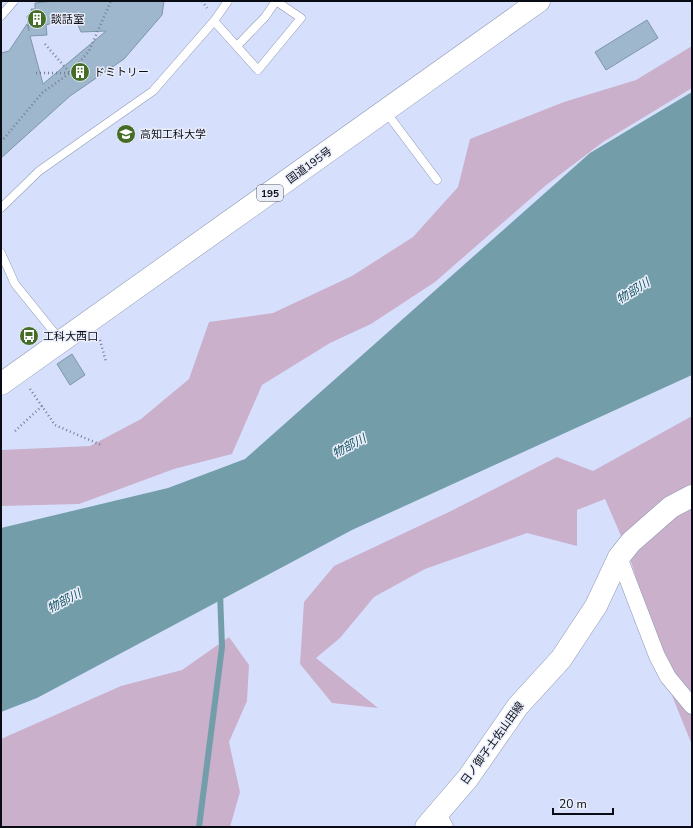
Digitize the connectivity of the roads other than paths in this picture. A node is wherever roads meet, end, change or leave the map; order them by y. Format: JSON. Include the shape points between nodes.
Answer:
{"nodes":[{"id":1,"x":14,"y":1,"type":"edge"},
{"id":2,"x":228,"y":1,"type":"edge"},
{"id":3,"x":276,"y":1,"type":"edge"},
{"id":4,"x":539,"y":1,"type":"edge"},
{"id":5,"x":1,"y":16,"type":"edge"},
{"id":6,"x":214,"y":21,"type":"junction"},
{"id":7,"x":237,"y":46,"type":"junction"},
{"id":8,"x":385,"y":111,"type":"junction"},
{"id":9,"x":437,"y":180,"type":"dead end"},
{"id":10,"x":1,"y":208,"type":"edge"},
{"id":11,"x":1,"y":253,"type":"edge"},
{"id":12,"x":61,"y":341,"type":"junction"},
{"id":13,"x":9,"y":377,"type":"edge"},
{"id":14,"x":692,"y":496,"type":"edge"},
{"id":15,"x":620,"y":557,"type":"junction"},
{"id":16,"x":692,"y":706,"type":"edge"},
{"id":17,"x":437,"y":822,"type":"edge"}],
"edges":[{"from":1,"to":5,"type":"lane"},
{"from":2,"to":6,"type":"lane"},
{"from":3,"to":7,"type":"lane","via":[[265,17]]},
{"from":3,"to":7,"type":"lane","via":[[301,18],[258,70]]},
{"from":4,"to":8,"type":"main road","name":"国道195号","number":"195"},
{"from":6,"to":7,"type":"lane"},
{"from":6,"to":10,"type":"lane","via":[[153,91],[39,170]]},
{"from":8,"to":9,"type":"lane"},
{"from":8,"to":12,"type":"main road","name":"国道195号","number":"195"},
{"from":11,"to":12,"type":"lane","via":[[15,284]]},
{"from":12,"to":13,"type":"main road","name":"国道195号","number":"195"},
{"from":14,"to":15,"type":"main road","name":"日ノ御子土佐山田線","via":[[671,507],[631,542]]},
{"from":15,"to":16,"type":"street","via":[[657,656],[668,676]]},
{"from":15,"to":17,"type":"main road","name":"日ノ御子土佐山田線","via":[[596,606],[561,659],[518,706]]}]}
